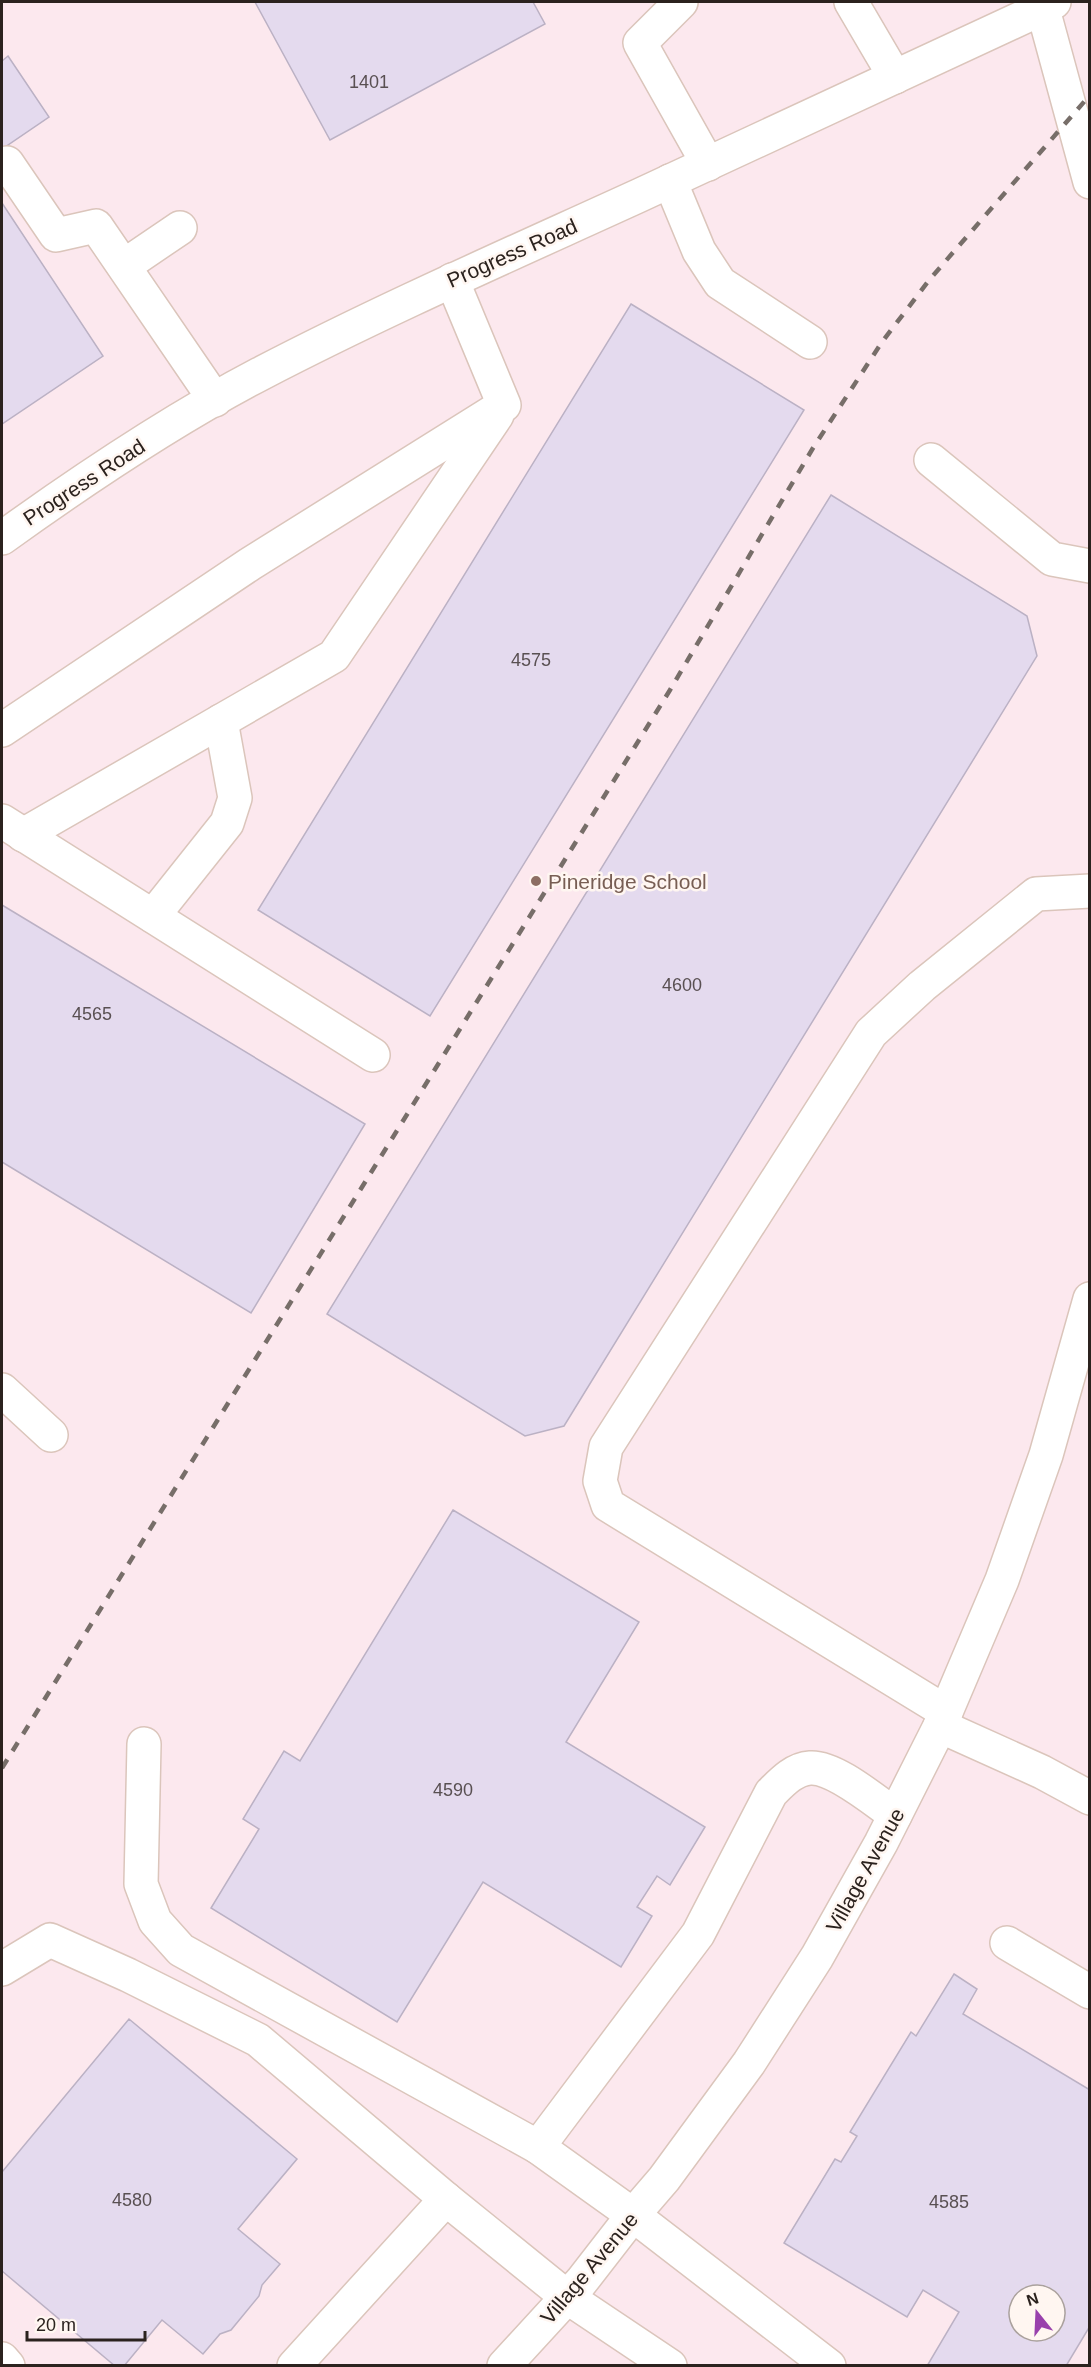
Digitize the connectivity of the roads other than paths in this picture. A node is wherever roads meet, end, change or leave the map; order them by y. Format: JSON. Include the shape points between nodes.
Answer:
{"nodes":[{"id":1,"x":681,"y":2,"type":"edge"},
{"id":2,"x":851,"y":2,"type":"edge"},
{"id":3,"x":1046,"y":4,"type":"edge"},
{"id":4,"x":895,"y":77,"type":"junction"},
{"id":5,"x":7,"y":163,"type":"dead end"},
{"id":6,"x":708,"y":164,"type":"junction"},
{"id":7,"x":669,"y":181,"type":"junction"},
{"id":8,"x":1089,"y":182,"type":"edge"},
{"id":9,"x":180,"y":228,"type":"dead end"},
{"id":10,"x":124,"y":266,"type":"junction"},
{"id":11,"x":452,"y":280,"type":"junction"},
{"id":12,"x":810,"y":342,"type":"dead end"},
{"id":13,"x":215,"y":400,"type":"junction"},
{"id":14,"x":504,"y":405,"type":"junction"},
{"id":15,"x":932,"y":460,"type":"dead end"},
{"id":16,"x":2,"y":538,"type":"edge"},
{"id":17,"x":1089,"y":566,"type":"edge"},
{"id":18,"x":221,"y":721,"type":"junction"},
{"id":19,"x":2,"y":730,"type":"edge"},
{"id":20,"x":12,"y":828,"type":"edge"},
{"id":21,"x":1089,"y":891,"type":"edge"},
{"id":22,"x":153,"y":916,"type":"junction"},
{"id":23,"x":373,"y":1055,"type":"dead end"},
{"id":24,"x":1089,"y":1299,"type":"edge"},
{"id":25,"x":2,"y":1390,"type":"edge"},
{"id":26,"x":51,"y":1435,"type":"dead end"},
{"id":27,"x":943,"y":1719,"type":"junction"},
{"id":28,"x":144,"y":1744,"type":"dead end"},
{"id":29,"x":1089,"y":1798,"type":"edge"},
{"id":30,"x":895,"y":1815,"type":"junction"},
{"id":31,"x":1007,"y":1943,"type":"dead end"},
{"id":32,"x":2,"y":1969,"type":"edge"},
{"id":33,"x":1089,"y":1992,"type":"edge"},
{"id":34,"x":538,"y":2147,"type":"junction"},
{"id":35,"x":446,"y":2199,"type":"junction"},
{"id":36,"x":633,"y":2215,"type":"junction"},
{"id":37,"x":567,"y":2297,"type":"junction"},
{"id":38,"x":633,"y":2356,"type":"edge"},
{"id":39,"x":2,"y":2360,"type":"edge"},
{"id":40,"x":8,"y":2366,"type":"edge"},
{"id":41,"x":294,"y":2366,"type":"edge"},
{"id":42,"x":504,"y":2366,"type":"edge"},
{"id":43,"x":670,"y":2366,"type":"edge"},
{"id":44,"x":829,"y":2366,"type":"edge"}],
"edges":[{"from":1,"to":6,"type":"street","via":[[640,43]]},
{"from":2,"to":4,"type":"street"},
{"from":3,"to":4,"type":"street","name":"Progress Road"},
{"from":3,"to":8,"type":"street"},
{"from":4,"to":6,"type":"street","name":"Progress Road"},
{"from":5,"to":10,"type":"street","via":[[56,235],[96,226]]},
{"from":6,"to":7,"type":"street","name":"Progress Road"},
{"from":7,"to":11,"type":"street","name":"Progress Road"},
{"from":7,"to":12,"type":"street","via":[[699,251],[720,282]]},
{"from":9,"to":10,"type":"street"},
{"from":10,"to":13,"type":"street"},
{"from":11,"to":13,"type":"street","name":"Progress Road"},
{"from":11,"to":14,"type":"street"},
{"from":13,"to":16,"type":"street","name":"Progress Road","via":[[54,500]]},
{"from":14,"to":18,"type":"street","via":[[334,656]]},
{"from":14,"to":19,"type":"street","via":[[250,564]]},
{"from":15,"to":17,"type":"street","via":[[1052,559]]},
{"from":18,"to":20,"type":"street"},
{"from":18,"to":22,"type":"street","via":[[235,798],[227,823]]},
{"from":20,"to":22,"type":"street"},
{"from":21,"to":27,"type":"street","via":[[1036,894],[922,986],[871,1033],[606,1447],[600,1481],[608,1505]]},
{"from":22,"to":23,"type":"street"},
{"from":24,"to":27,"type":"street","name":"Village Avenue","via":[[1042,1465],[1002,1580]]},
{"from":25,"to":26,"type":"street"},
{"from":27,"to":29,"type":"street"},
{"from":27,"to":30,"type":"street","name":"Village Avenue"},
{"from":28,"to":34,"type":"street","via":[[141,1884],[155,1921],[182,1950]]},
{"from":30,"to":34,"type":"street","via":[[828,1770],[809,1767],[787,1776],[771,1793],[698,1934]]},
{"from":30,"to":36,"type":"street","name":"Village Avenue","via":[[817,1957],[749,2063]]},
{"from":31,"to":33,"type":"street"},
{"from":32,"to":35,"type":"street","via":[[50,1940],[258,2040]]},
{"from":34,"to":36,"type":"street"},
{"from":35,"to":37,"type":"street"},
{"from":35,"to":41,"type":"street"},
{"from":36,"to":37,"type":"street","name":"Village Avenue"},
{"from":36,"to":44,"type":"street"},
{"from":37,"to":38,"type":"street"},
{"from":37,"to":42,"type":"street","name":"Village Avenue"},
{"from":38,"to":43,"type":"street"},
{"from":39,"to":40,"type":"street"}]}
